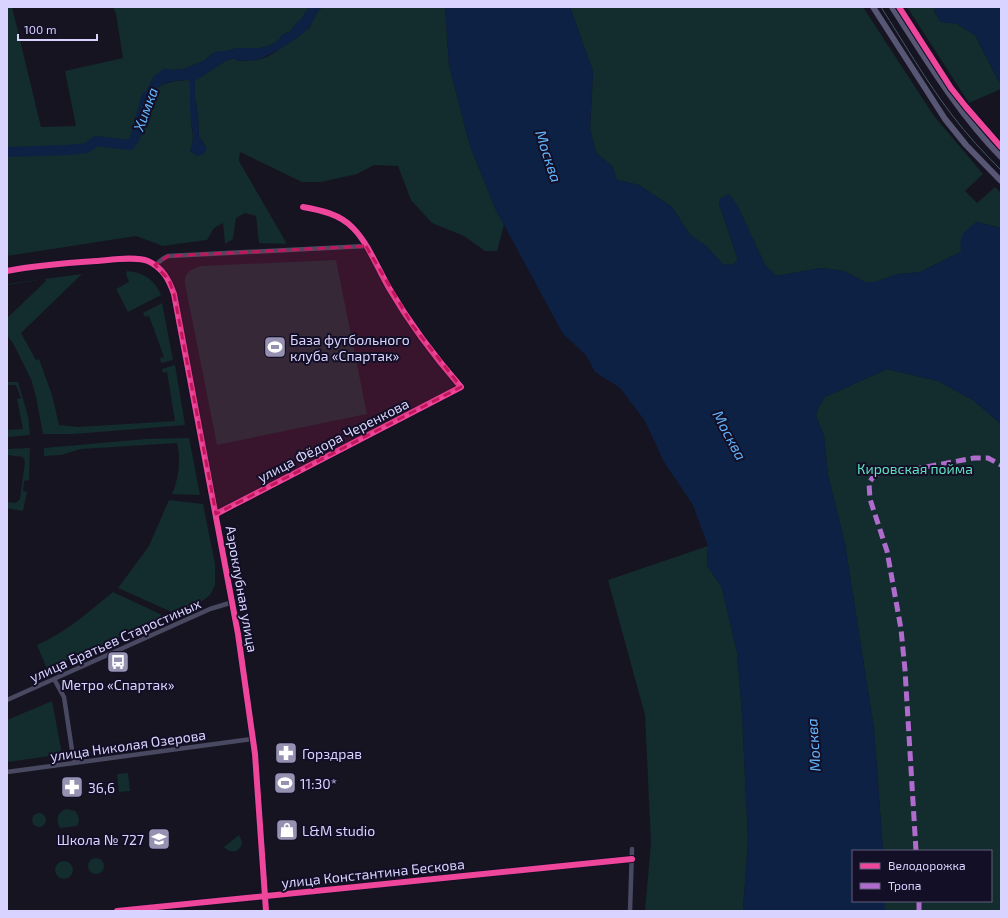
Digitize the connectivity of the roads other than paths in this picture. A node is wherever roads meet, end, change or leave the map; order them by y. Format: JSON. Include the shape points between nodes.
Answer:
{"nodes":[{"id":1,"x":873,"y":7,"type":"edge"},
{"id":2,"x":892,"y":7,"type":"edge"},
{"id":3,"x":1001,"y":157,"type":"edge"},
{"id":4,"x":1001,"y":181,"type":"edge"},
{"id":5,"x":303,"y":207,"type":"dead end"},
{"id":6,"x":366,"y":246,"type":"junction"},
{"id":7,"x":155,"y":265,"type":"junction"},
{"id":8,"x":7,"y":271,"type":"edge"},
{"id":9,"x":216,"y":514,"type":"junction"},
{"id":10,"x":232,"y":602,"type":"junction"},
{"id":11,"x":54,"y":679,"type":"junction"},
{"id":12,"x":7,"y":700,"type":"edge"},
{"id":13,"x":252,"y":739,"type":"junction"},
{"id":14,"x":74,"y":763,"type":"junction"},
{"id":15,"x":7,"y":772,"type":"edge"},
{"id":16,"x":632,"y":849,"type":"dead end"},
{"id":17,"x":632,"y":859,"type":"junction"},
{"id":18,"x":264,"y":896,"type":"junction"},
{"id":19,"x":117,"y":911,"type":"edge"},
{"id":20,"x":266,"y":911,"type":"edge"},
{"id":21,"x":630,"y":911,"type":"edge"}],
"edges":[{"from":1,"to":4,"type":"main road","via":[[945,119]]},
{"from":2,"to":3,"type":"main road","via":[[953,100]]},
{"from":5,"to":6,"type":"street","via":[[320,210],[341,219],[353,227]]},
{"from":6,"to":7,"type":"street","via":[[168,256]]},
{"from":6,"to":9,"type":"street","name":"улица Фёдора Черенкова","via":[[413,326],[461,387]]},
{"from":7,"to":8,"type":"street","name":"Аэроклубная улица","via":[[147,260],[125,258],[34,266]]},
{"from":7,"to":9,"type":"street","name":"Аэроклубная улица","via":[[161,268],[169,280],[174,294]]},
{"from":9,"to":10,"type":"street","name":"Аэроклубная улица"},
{"from":10,"to":11,"type":"street","name":"улица Братьев Старостиных","via":[[210,609]]},
{"from":10,"to":13,"type":"street","name":"Аэроклубная улица"},
{"from":11,"to":12,"type":"street","name":"улица Братьев Старостиных"},
{"from":11,"to":14,"type":"street","via":[[64,697]]},
{"from":13,"to":14,"type":"street","name":"улица Николая Озерова"},
{"from":13,"to":18,"type":"street","name":"Аэроклубная улица"},
{"from":14,"to":15,"type":"street","name":"улица Николая Озерова"},
{"from":16,"to":17,"type":"street"},
{"from":17,"to":18,"type":"street","name":"улица Константина Бескова"},
{"from":17,"to":21,"type":"street"},
{"from":18,"to":19,"type":"street","name":"улица Константина Бескова"},
{"from":18,"to":20,"type":"street","name":"Аэроклубная улица"}]}
